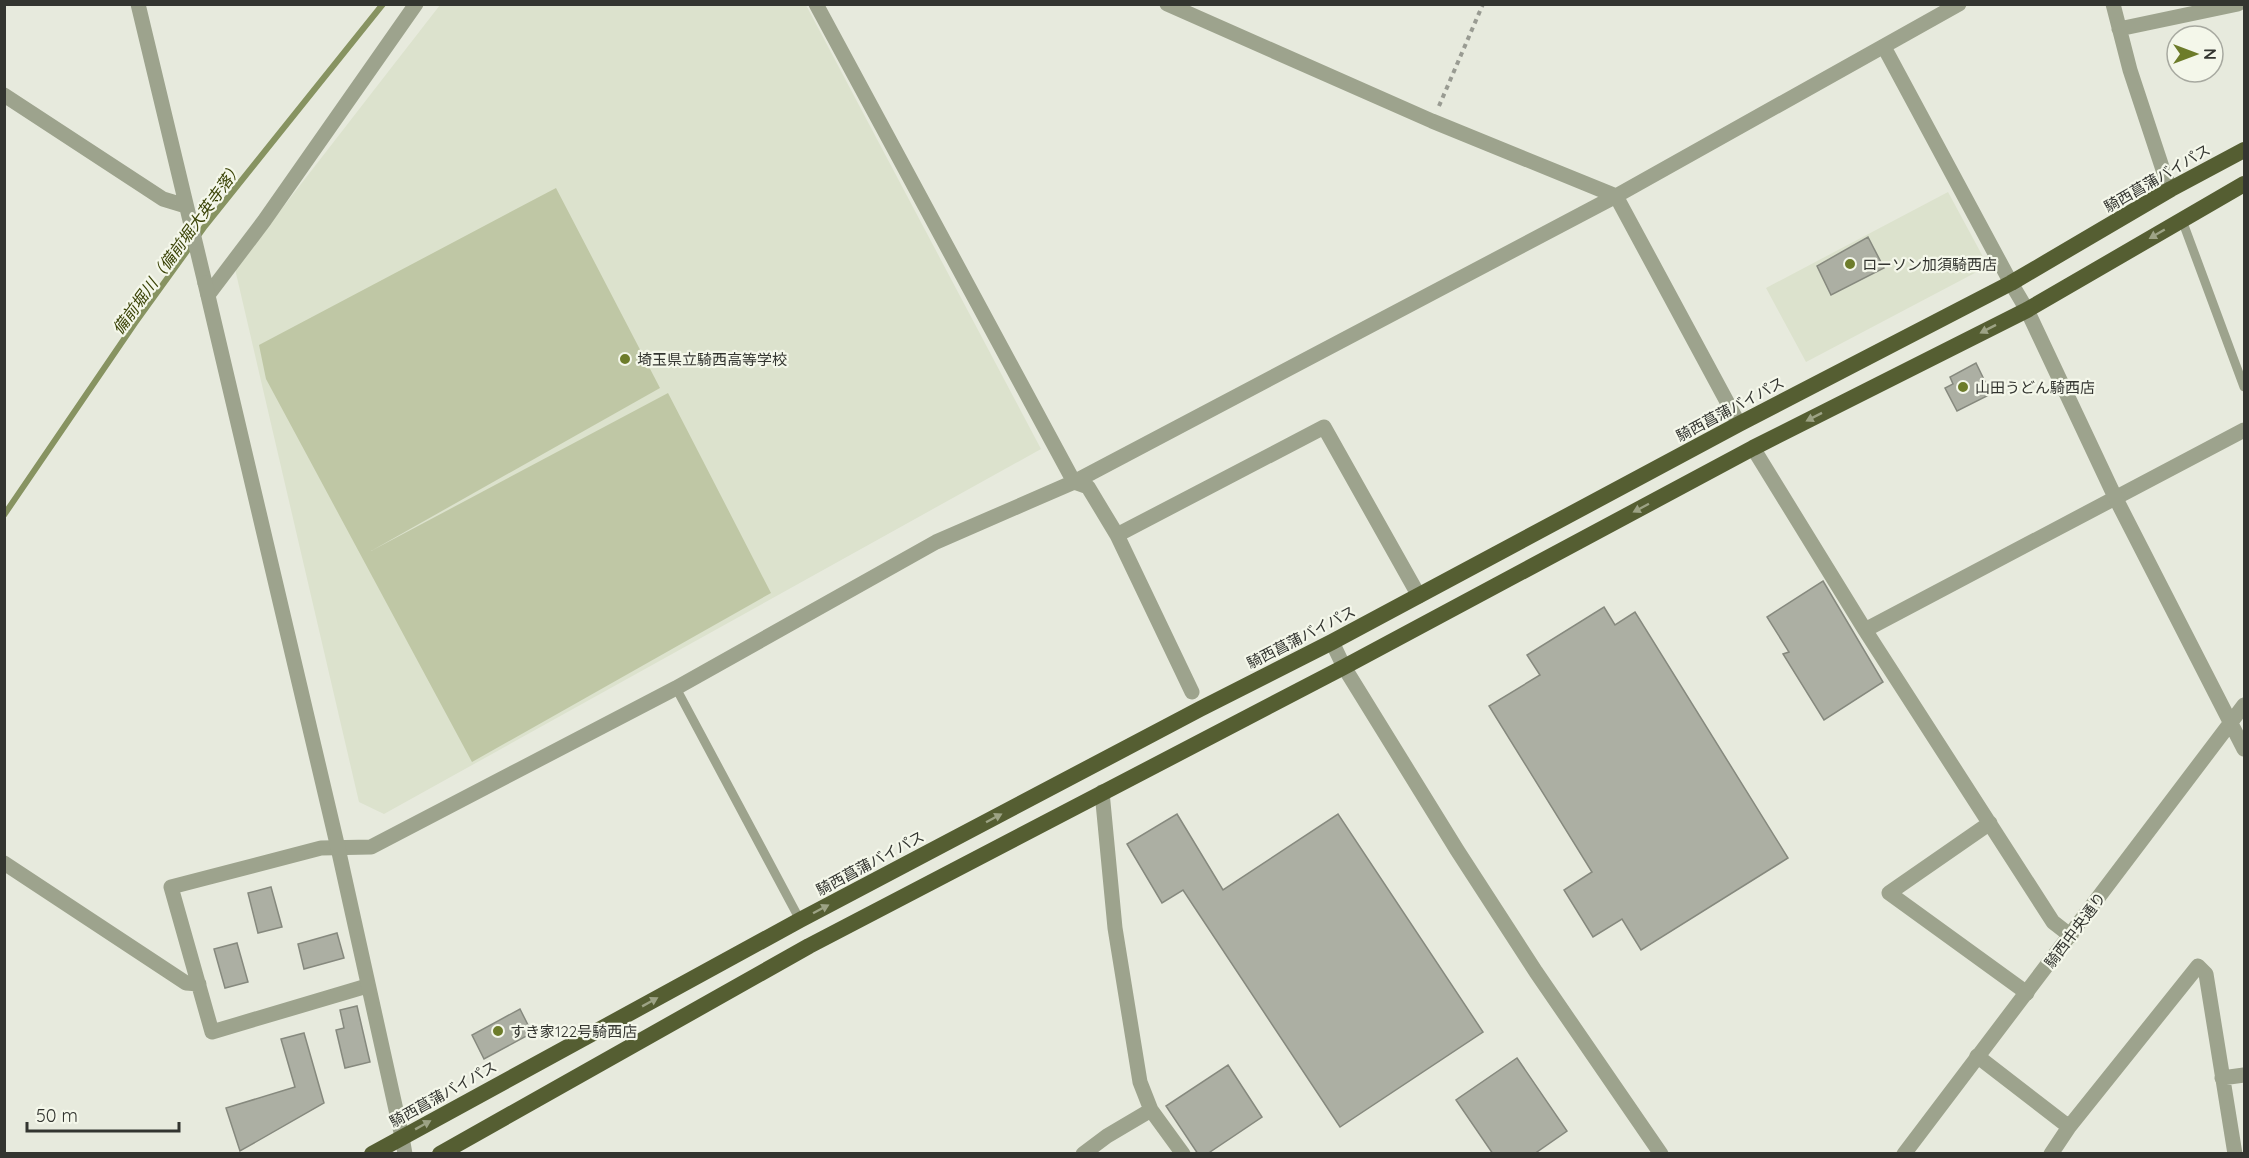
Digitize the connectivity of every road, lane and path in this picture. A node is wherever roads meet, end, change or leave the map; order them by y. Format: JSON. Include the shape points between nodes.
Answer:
{"nodes":[{"id":1,"x":138,"y":4,"type":"edge"},
{"id":2,"x":416,"y":4,"type":"edge"},
{"id":3,"x":816,"y":4,"type":"edge"},
{"id":4,"x":1167,"y":4,"type":"edge"},
{"id":5,"x":1483,"y":4,"type":"edge"},
{"id":6,"x":1959,"y":4,"type":"edge"},
{"id":7,"x":2113,"y":4,"type":"edge"},
{"id":8,"x":2238,"y":4,"type":"edge"},
{"id":9,"x":2119,"y":30,"type":"junction"},
{"id":10,"x":1884,"y":47,"type":"junction"},
{"id":11,"x":4,"y":95,"type":"edge"},
{"id":12,"x":1432,"y":121,"type":"junction"},
{"id":13,"x":2244,"y":150,"type":"edge"},
{"id":14,"x":2244,"y":184,"type":"edge"},
{"id":15,"x":2171,"y":189,"type":"junction"},
{"id":16,"x":1616,"y":196,"type":"junction"},
{"id":17,"x":186,"y":206,"type":"junction"},
{"id":18,"x":2182,"y":220,"type":"junction"},
{"id":19,"x":2011,"y":283,"type":"junction"},
{"id":20,"x":207,"y":289,"type":"junction"},
{"id":21,"x":2027,"y":310,"type":"junction"},
{"id":22,"x":2244,"y":387,"type":"edge"},
{"id":23,"x":1739,"y":424,"type":"junction"},
{"id":24,"x":2244,"y":430,"type":"edge"},
{"id":25,"x":1753,"y":448,"type":"junction"},
{"id":26,"x":1074,"y":482,"type":"junction"},
{"id":27,"x":2115,"y":497,"type":"junction"},
{"id":28,"x":1117,"y":535,"type":"junction"},
{"id":29,"x":1419,"y":596,"type":"junction"},
{"id":30,"x":1865,"y":630,"type":"junction"},
{"id":31,"x":1332,"y":642,"type":"junction"},
{"id":32,"x":1344,"y":667,"type":"junction"},
{"id":33,"x":676,"y":688,"type":"junction"},
{"id":34,"x":1192,"y":692,"type":"joint"},
{"id":35,"x":2244,"y":705,"type":"edge"},
{"id":36,"x":1200,"y":709,"type":"junction"},
{"id":37,"x":2231,"y":722,"type":"junction"},
{"id":38,"x":2244,"y":749,"type":"edge"},
{"id":39,"x":1102,"y":792,"type":"junction"},
{"id":40,"x":1990,"y":823,"type":"junction"},
{"id":41,"x":338,"y":848,"type":"junction"},
{"id":42,"x":4,"y":863,"type":"edge"},
{"id":43,"x":800,"y":920,"type":"junction"},
{"id":44,"x":2071,"y":936,"type":"junction"},
{"id":45,"x":199,"y":984,"type":"junction"},
{"id":46,"x":368,"y":986,"type":"junction"},
{"id":47,"x":2027,"y":993,"type":"junction"},
{"id":48,"x":1977,"y":1056,"type":"junction"},
{"id":49,"x":2244,"y":1075,"type":"edge"},
{"id":50,"x":2222,"y":1078,"type":"junction"},
{"id":51,"x":1151,"y":1110,"type":"junction"},
{"id":52,"x":2069,"y":1127,"type":"junction"},
{"id":53,"x":403,"y":1145,"type":"edge"},
{"id":54,"x":372,"y":1154,"type":"edge"},
{"id":55,"x":440,"y":1154,"type":"edge"},
{"id":56,"x":1083,"y":1154,"type":"edge"},
{"id":57,"x":1183,"y":1154,"type":"edge"},
{"id":58,"x":1661,"y":1154,"type":"edge"},
{"id":59,"x":1904,"y":1154,"type":"edge"},
{"id":60,"x":2051,"y":1154,"type":"edge"},
{"id":61,"x":2235,"y":1154,"type":"edge"}],
"edges":[{"from":1,"to":17,"type":"street"},
{"from":2,"to":20,"type":"street","via":[[271,211]]},
{"from":3,"to":26,"type":"street"},
{"from":4,"to":12,"type":"street"},
{"from":5,"to":12,"type":"path"},
{"from":6,"to":10,"type":"street"},
{"from":7,"to":9,"type":"street"},
{"from":8,"to":9,"type":"street"},
{"from":9,"to":15,"type":"street"},
{"from":10,"to":16,"type":"street"},
{"from":10,"to":19,"type":"street"},
{"from":11,"to":17,"type":"street","via":[[163,200]]},
{"from":12,"to":16,"type":"street"},
{"from":13,"to":15,"type":"highway","name":"騎西菖蒲バイパス"},
{"from":14,"to":18,"type":"highway"},
{"from":15,"to":19,"type":"highway","name":"騎西菖蒲バイパス"},
{"from":16,"to":23,"type":"street"},
{"from":16,"to":26,"type":"street"},
{"from":17,"to":20,"type":"street"},
{"from":18,"to":21,"type":"highway","one_way":true},
{"from":18,"to":22,"type":"lane"},
{"from":19,"to":21,"type":"street"},
{"from":19,"to":23,"type":"highway","name":"騎西菖蒲バイパス"},
{"from":20,"to":41,"type":"street"},
{"from":21,"to":25,"type":"highway","one_way":true},
{"from":21,"to":27,"type":"street"},
{"from":23,"to":29,"type":"highway","name":"騎西菖蒲バイパス"},
{"from":24,"to":27,"type":"street"},
{"from":25,"to":30,"type":"street"},
{"from":25,"to":32,"type":"highway","one_way":true},
{"from":26,"to":28,"type":"street","via":[[1088,487]]},
{"from":26,"to":33,"type":"street","via":[[936,542]]},
{"from":27,"to":30,"type":"street"},
{"from":27,"to":37,"type":"street"},
{"from":28,"to":29,"type":"street","via":[[1324,427]]},
{"from":28,"to":34,"type":"street"},
{"from":29,"to":31,"type":"highway","name":"騎西菖蒲バイパス"},
{"from":30,"to":40,"type":"street"},
{"from":31,"to":32,"type":"street"},
{"from":31,"to":36,"type":"highway","name":"騎西菖蒲バイパス"},
{"from":32,"to":39,"type":"highway"},
{"from":32,"to":58,"type":"street","via":[[1524,953]]},
{"from":33,"to":41,"type":"street","via":[[371,847]]},
{"from":33,"to":43,"type":"lane"},
{"from":34,"to":36,"type":"lane"},
{"from":35,"to":37,"type":"street","name":"騎西中央通り"},
{"from":43,"to":36,"type":"highway","name":"騎西菖蒲バイパス","one_way":true},
{"from":37,"to":38,"type":"street"},
{"from":37,"to":44,"type":"street","name":"騎西中央通り"},
{"from":39,"to":51,"type":"street","via":[[1115,928],[1140,1082]]},
{"from":39,"to":55,"type":"highway","via":[[809,946]]},
{"from":40,"to":44,"type":"street","via":[[2053,922]]},
{"from":40,"to":47,"type":"street","via":[[1889,893]]},
{"from":41,"to":45,"type":"street","via":[[321,848],[171,887]]},
{"from":41,"to":46,"type":"street"},
{"from":42,"to":45,"type":"street","via":[[186,983]]},
{"from":53,"to":43,"type":"highway","name":"騎西菖蒲バイパス","one_way":true},
{"from":44,"to":47,"type":"street","name":"騎西中央通り"},
{"from":45,"to":46,"type":"street","via":[[212,1032]]},
{"from":46,"to":53,"type":"street"},
{"from":47,"to":48,"type":"street","name":"騎西中央通り"},
{"from":48,"to":52,"type":"street"},
{"from":48,"to":59,"type":"street","name":"騎西中央通り"},
{"from":49,"to":50,"type":"street"},
{"from":50,"to":52,"type":"street","via":[[2206,974],[2198,966]]},
{"from":50,"to":61,"type":"street"},
{"from":51,"to":56,"type":"street"},
{"from":51,"to":57,"type":"street"},
{"from":52,"to":60,"type":"street"},
{"from":53,"to":54,"type":"highway","name":"騎西菖蒲バイパス"}]}
